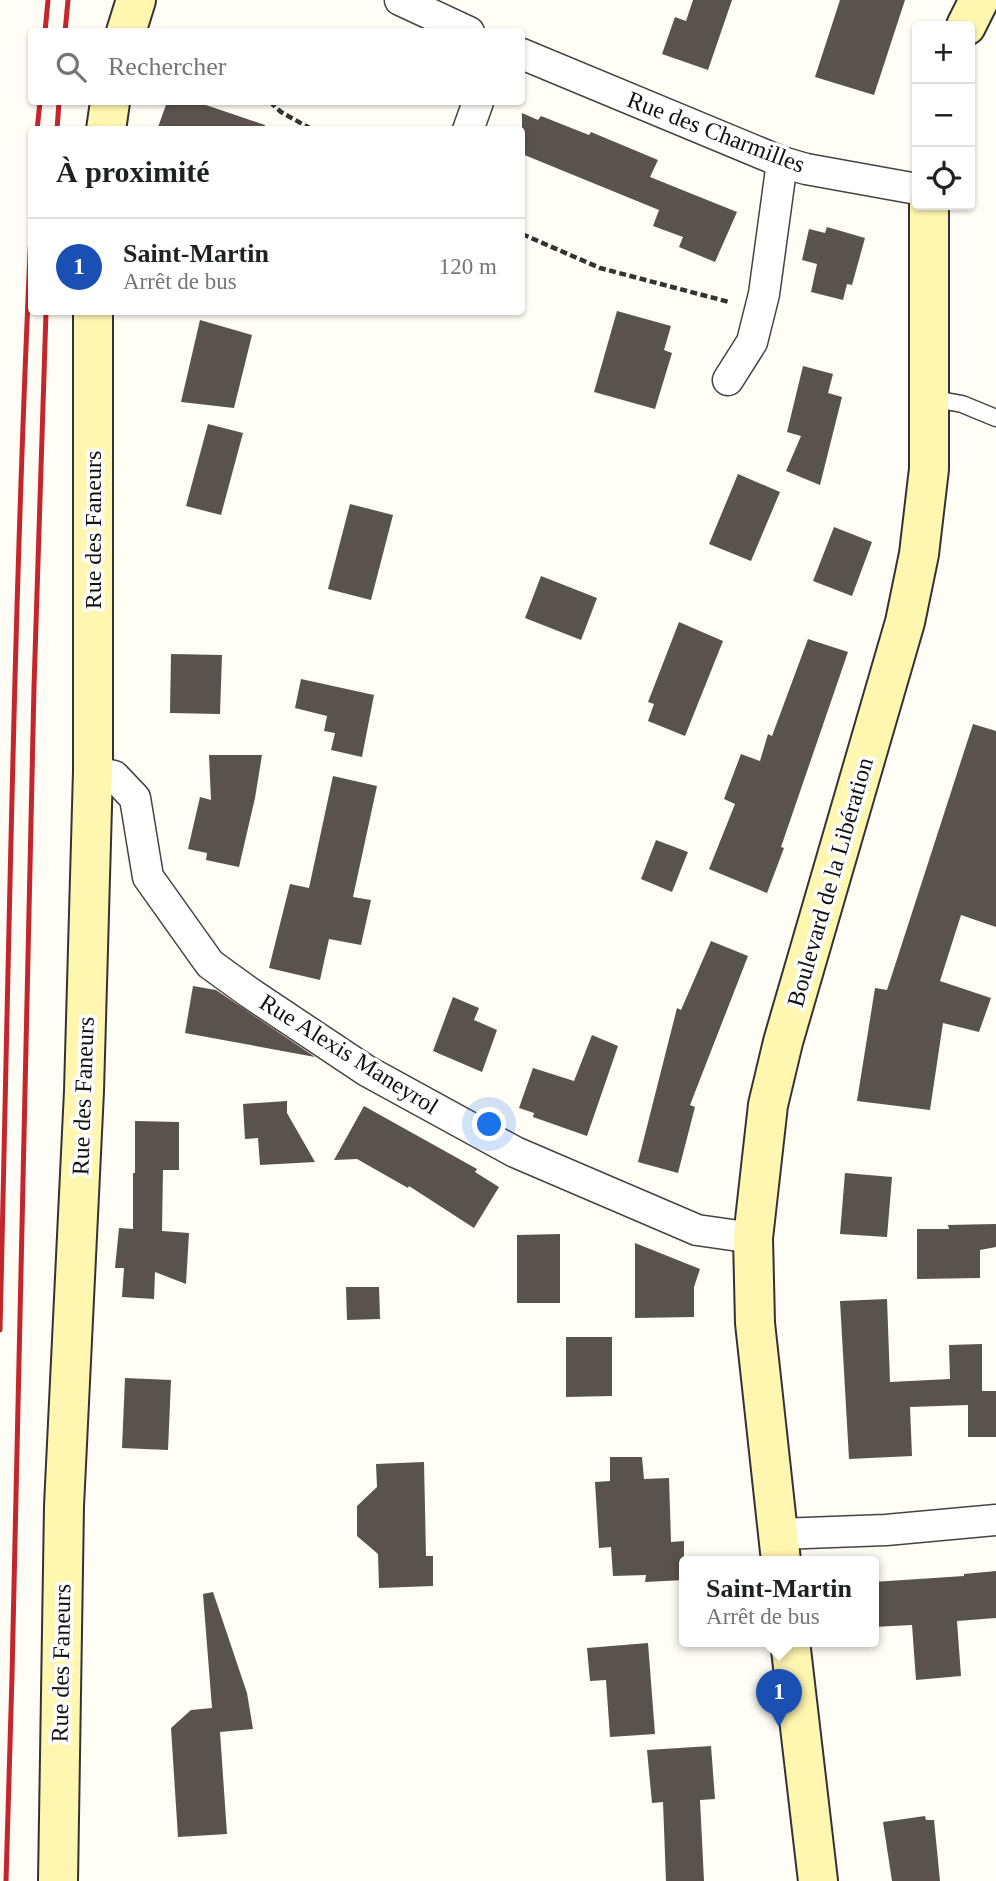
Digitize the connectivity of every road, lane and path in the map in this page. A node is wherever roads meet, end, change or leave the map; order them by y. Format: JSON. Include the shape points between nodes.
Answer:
{"nodes":[{"id":1,"x":136,"y":0,"type":"edge"},
{"id":2,"x":400,"y":0,"type":"edge"},
{"id":3,"x":979,"y":0,"type":"edge"},
{"id":4,"x":968,"y":21,"type":"edge"},
{"id":5,"x":127,"y":28,"type":"edge"},
{"id":6,"x":460,"y":28,"type":"edge"},
{"id":7,"x":525,"y":55,"type":"edge"},
{"id":8,"x":110,"y":105,"type":"edge"},
{"id":9,"x":273,"y":105,"type":"edge"},
{"id":10,"x":477,"y":105,"type":"edge"},
{"id":11,"x":107,"y":126,"type":"edge"},
{"id":12,"x":306,"y":126,"type":"edge"},
{"id":13,"x":469,"y":126,"type":"edge"},
{"id":14,"x":782,"y":162,"type":"junction"},
{"id":15,"x":912,"y":188,"type":"edge"},
{"id":16,"x":929,"y":210,"type":"edge"},
{"id":17,"x":525,"y":235,"type":"edge"},
{"id":18,"x":760,"y":310,"type":"junction"},
{"id":19,"x":93,"y":315,"type":"edge"},
{"id":20,"x":727,"y":380,"type":"dead end"},
{"id":21,"x":929,"y":398,"type":"junction"},
{"id":22,"x":996,"y":418,"type":"edge"},
{"id":23,"x":93,"y":771,"type":"junction"},
{"id":24,"x":753,"y":1238,"type":"junction"},
{"id":25,"x":996,"y":1520,"type":"edge"},
{"id":26,"x":780,"y":1547,"type":"edge"},
{"id":27,"x":791,"y":1647,"type":"edge"},
{"id":28,"x":58,"y":1881,"type":"edge"},
{"id":29,"x":818,"y":1881,"type":"edge"}],
"edges":[{"from":1,"to":5,"type":"street"},
{"from":2,"to":6,"type":"street"},
{"from":3,"to":4,"type":"street"},
{"from":7,"to":14,"type":"street","name":"Rue des Charmilles"},
{"from":8,"to":11,"type":"street"},
{"from":9,"to":12,"type":"path"},
{"from":10,"to":13,"type":"street"},
{"from":14,"to":15,"type":"street","name":"Rue des Charmilles"},
{"from":14,"to":18,"type":"street"},
{"from":16,"to":21,"type":"street","name":"Boulevard de la Libération"},
{"from":17,"to":18,"type":"path","via":[[600,268]]},
{"from":18,"to":20,"type":"street","via":[[752,342]]},
{"from":19,"to":23,"type":"street","name":"Rue des Faneurs"},
{"from":21,"to":22,"type":"lane","via":[[962,404]]},
{"from":21,"to":24,"type":"street","name":"Boulevard de la Libération","via":[[929,469],[905,622],[780,1055],[768,1105]]},
{"from":23,"to":24,"type":"street","name":"Rue Alexis Maneyrol","via":[[114,776],[135,798],[148,877],[210,964],[250,993],[367,1071],[515,1152],[697,1230]]},
{"from":23,"to":28,"type":"street","name":"Rue des Faneurs","via":[[84,1091],[64,1506]]},
{"from":24,"to":26,"type":"street","name":"Boulevard de la Libération","via":[[755,1323]]},
{"from":25,"to":26,"type":"street","via":[[886,1530]]},
{"from":27,"to":29,"type":"street"}]}
